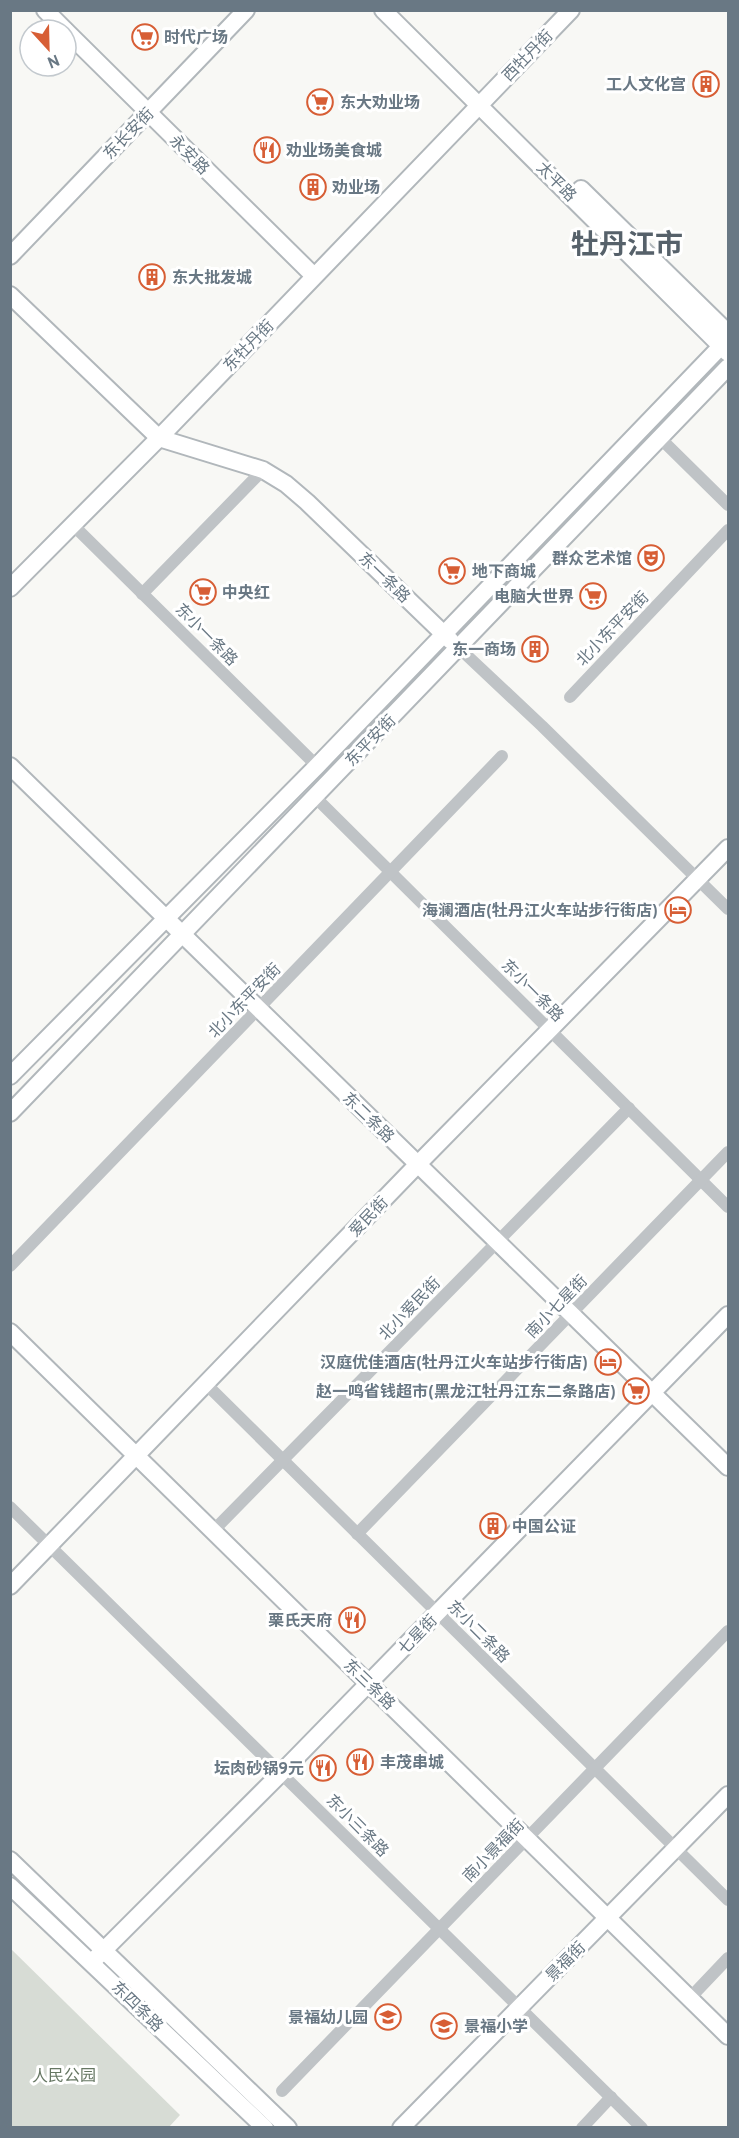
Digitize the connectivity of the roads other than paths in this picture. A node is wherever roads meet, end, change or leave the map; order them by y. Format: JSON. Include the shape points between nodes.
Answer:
{"nodes":[{"id":1,"x":246,"y":10,"type":"edge"},
{"id":2,"x":383,"y":10,"type":"edge"},
{"id":3,"x":398,"y":10,"type":"edge"},
{"id":4,"x":571,"y":10,"type":"edge"},
{"id":5,"x":78,"y":44,"type":"edge"},
{"id":6,"x":483,"y":100,"type":"junction"},
{"id":7,"x":148,"y":113,"type":"junction"},
{"id":8,"x":10,"y":256,"type":"edge"},
{"id":9,"x":314,"y":276,"type":"junction"},
{"id":10,"x":10,"y":295,"type":"edge"},
{"id":11,"x":727,"y":343,"type":"edge"},
{"id":12,"x":729,"y":367,"type":"edge"},
{"id":13,"x":159,"y":438,"type":"junction"},
{"id":14,"x":660,"y":438,"type":"junction"},
{"id":15,"x":263,"y":470,"type":"junction"},
{"id":16,"x":729,"y":505,"type":"edge"},
{"id":17,"x":73,"y":525,"type":"junction"},
{"id":18,"x":729,"y":530,"type":"edge"},
{"id":19,"x":10,"y":588,"type":"edge"},
{"id":20,"x":142,"y":594,"type":"junction"},
{"id":21,"x":442,"y":634,"type":"junction"},
{"id":22,"x":459,"y":648,"type":"junction"},
{"id":23,"x":570,"y":697,"type":"dead end"},
{"id":24,"x":502,"y":756,"type":"dead end"},
{"id":25,"x":10,"y":766,"type":"edge"},
{"id":26,"x":317,"y":766,"type":"junction"},
{"id":27,"x":315,"y":797,"type":"junction"},
{"id":28,"x":729,"y":848,"type":"edge"},
{"id":29,"x":391,"y":872,"type":"junction"},
{"id":30,"x":698,"y":879,"type":"junction"},
{"id":31,"x":729,"y":909,"type":"edge"},
{"id":32,"x":166,"y":917,"type":"junction"},
{"id":33,"x":183,"y":934,"type":"junction"},
{"id":34,"x":258,"y":1008,"type":"junction"},
{"id":35,"x":550,"y":1030,"type":"junction"},
{"id":36,"x":10,"y":1076,"type":"edge"},
{"id":37,"x":629,"y":1108,"type":"junction"},
{"id":38,"x":10,"y":1113,"type":"edge"},
{"id":39,"x":729,"y":1152,"type":"edge"},
{"id":40,"x":418,"y":1164,"type":"junction"},
{"id":41,"x":701,"y":1180,"type":"junction"},
{"id":42,"x":729,"y":1207,"type":"edge"},
{"id":43,"x":498,"y":1242,"type":"junction"},
{"id":44,"x":10,"y":1266,"type":"edge"},
{"id":45,"x":571,"y":1314,"type":"junction"},
{"id":46,"x":729,"y":1314,"type":"edge"},
{"id":47,"x":10,"y":1332,"type":"edge"},
{"id":48,"x":206,"y":1384,"type":"junction"},
{"id":49,"x":653,"y":1393,"type":"junction"},
{"id":50,"x":137,"y":1456,"type":"junction"},
{"id":51,"x":283,"y":1460,"type":"junction"},
{"id":52,"x":729,"y":1467,"type":"edge"},
{"id":53,"x":10,"y":1507,"type":"edge"},
{"id":54,"x":213,"y":1531,"type":"junction"},
{"id":55,"x":357,"y":1534,"type":"junction"},
{"id":56,"x":51,"y":1545,"type":"junction"},
{"id":57,"x":10,"y":1586,"type":"edge"},
{"id":58,"x":438,"y":1613,"type":"junction"},
{"id":59,"x":729,"y":1631,"type":"edge"},
{"id":60,"x":369,"y":1683,"type":"junction"},
{"id":61,"x":595,"y":1768,"type":"junction"},
{"id":62,"x":281,"y":1773,"type":"junction"},
{"id":63,"x":729,"y":1795,"type":"edge"},
{"id":64,"x":527,"y":1838,"type":"junction"},
{"id":65,"x":676,"y":1849,"type":"junction"},
{"id":66,"x":10,"y":1860,"type":"edge"},
{"id":67,"x":10,"y":1886,"type":"edge"},
{"id":68,"x":729,"y":1900,"type":"edge"},
{"id":69,"x":608,"y":1918,"type":"junction"},
{"id":70,"x":440,"y":1928,"type":"junction"},
{"id":71,"x":98,"y":1957,"type":"junction"},
{"id":72,"x":729,"y":1958,"type":"edge"},
{"id":73,"x":690,"y":1998,"type":"junction"},
{"id":74,"x":520,"y":2007,"type":"junction"},
{"id":75,"x":729,"y":2036,"type":"edge"},
{"id":76,"x":282,"y":2091,"type":"dead end"},
{"id":77,"x":611,"y":2097,"type":"junction"},
{"id":78,"x":265,"y":2127,"type":"edge"},
{"id":79,"x":288,"y":2127,"type":"edge"},
{"id":80,"x":401,"y":2127,"type":"edge"},
{"id":81,"x":582,"y":2127,"type":"edge"},
{"id":82,"x":642,"y":2127,"type":"edge"}],
"edges":[{"from":1,"to":7,"type":"street","name":"东长安街"},
{"from":2,"to":6,"type":"street","name":"太平路"},
{"from":3,"to":6,"type":"street","name":"太平路"},
{"from":4,"to":6,"type":"street","name":"西牡丹街"},
{"from":5,"to":7,"type":"street","name":"永安路"},
{"from":6,"to":9,"type":"street","name":"东牡丹街"},
{"from":6,"to":11,"type":"street","name":"太平路"},
{"from":7,"to":8,"type":"street","name":"东长安街"},
{"from":7,"to":9,"type":"street","name":"永安路"},
{"from":9,"to":13,"type":"street","name":"东牡丹街"},
{"from":10,"to":13,"type":"street","name":"东一条路"},
{"from":11,"to":21,"type":"street","name":"东平安街"},
{"from":12,"to":14,"type":"street","name":"东平安街"},
{"from":13,"to":15,"type":"street","name":"东一条路"},
{"from":13,"to":17,"type":"street","name":"东牡丹街"},
{"from":14,"to":16,"type":"street"},
{"from":14,"to":22,"type":"street","name":"东平安街"},
{"from":15,"to":20,"type":"street"},
{"from":15,"to":21,"type":"street","name":"东一条路","via":[[308,502]]},
{"from":17,"to":19,"type":"street","name":"东牡丹街"},
{"from":17,"to":20,"type":"street","name":"东小一条路"},
{"from":18,"to":23,"type":"street","name":"北小东平安街"},
{"from":20,"to":26,"type":"street","name":"东小一条路"},
{"from":21,"to":22,"type":"street","name":"东一条路"},
{"from":21,"to":26,"type":"street","name":"东平安街"},
{"from":22,"to":27,"type":"street","name":"东平安街"},
{"from":22,"to":30,"type":"street","name":"东一条路"},
{"from":24,"to":29,"type":"street","name":"北小东平安街"},
{"from":25,"to":32,"type":"street","name":"东二条路"},
{"from":26,"to":32,"type":"street","name":"东平安街"},
{"from":27,"to":29,"type":"street","name":"东小一条路"},
{"from":27,"to":33,"type":"street","name":"东平安街"},
{"from":28,"to":30,"type":"street","name":"爱民街"},
{"from":29,"to":34,"type":"street","name":"北小东平安街"},
{"from":29,"to":35,"type":"street","name":"东小一条路"},
{"from":30,"to":31,"type":"street","name":"东一条路"},
{"from":30,"to":35,"type":"street","name":"爱民街"},
{"from":32,"to":33,"type":"street","name":"东二条路"},
{"from":32,"to":36,"type":"street","name":"东平安街"},
{"from":33,"to":34,"type":"street","name":"东二条路"},
{"from":33,"to":38,"type":"street","name":"东平安街"},
{"from":34,"to":40,"type":"street","name":"东二条路"},
{"from":34,"to":44,"type":"street","name":"北小东平安街"},
{"from":35,"to":37,"type":"street","name":"东小一条路"},
{"from":35,"to":40,"type":"street","name":"爱民街"},
{"from":37,"to":41,"type":"street","name":"东小一条路"},
{"from":37,"to":43,"type":"street","name":"北小爱民街"},
{"from":39,"to":41,"type":"street","name":"南小七星街"},
{"from":40,"to":43,"type":"street","name":"东二条路"},
{"from":40,"to":48,"type":"street","name":"爱民街"},
{"from":41,"to":42,"type":"street","name":"东小一条路"},
{"from":41,"to":45,"type":"street","name":"南小七星街"},
{"from":43,"to":45,"type":"street","name":"东二条路"},
{"from":43,"to":51,"type":"street","name":"北小爱民街"},
{"from":45,"to":49,"type":"street","name":"东二条路"},
{"from":45,"to":55,"type":"street","name":"南小七星街"},
{"from":46,"to":49,"type":"street","name":"七星街"},
{"from":47,"to":50,"type":"street","name":"东三条路"},
{"from":48,"to":50,"type":"street","name":"爱民街"},
{"from":48,"to":51,"type":"street","name":"东小二条路"},
{"from":49,"to":52,"type":"street","name":"东二条路"},
{"from":49,"to":58,"type":"street","name":"七星街"},
{"from":50,"to":54,"type":"street","name":"东三条路"},
{"from":50,"to":56,"type":"street","name":"爱民街"},
{"from":51,"to":54,"type":"street","name":"北小爱民街"},
{"from":51,"to":55,"type":"street","name":"东小二条路"},
{"from":53,"to":56,"type":"street","name":"东小三条路"},
{"from":54,"to":60,"type":"street","name":"东三条路"},
{"from":55,"to":58,"type":"street","name":"东小二条路"},
{"from":56,"to":57,"type":"street","name":"爱民街"},
{"from":56,"to":62,"type":"street","name":"东小三条路"},
{"from":58,"to":60,"type":"street","name":"七星街"},
{"from":58,"to":61,"type":"street","name":"东小二条路"},
{"from":59,"to":61,"type":"street","name":"南小景福街"},
{"from":60,"to":62,"type":"street","name":"七星街"},
{"from":60,"to":64,"type":"street","name":"东三条路"},
{"from":61,"to":64,"type":"street","name":"南小景福街"},
{"from":61,"to":65,"type":"street","name":"东小二条路"},
{"from":62,"to":70,"type":"street","name":"东小三条路"},
{"from":62,"to":71,"type":"street","name":"七星街"},
{"from":63,"to":65,"type":"street","name":"景福街"},
{"from":64,"to":69,"type":"street","name":"东三条路"},
{"from":64,"to":70,"type":"street","name":"南小景福街"},
{"from":65,"to":68,"type":"street","name":"东小二条路"},
{"from":65,"to":69,"type":"street","name":"景福街"},
{"from":66,"to":71,"type":"street"},
{"from":67,"to":71,"type":"street","name":"东四条路"},
{"from":69,"to":73,"type":"street","name":"东三条路"},
{"from":69,"to":74,"type":"street","name":"景福街"},
{"from":70,"to":74,"type":"street","name":"东小三条路"},
{"from":70,"to":76,"type":"street","name":"南小景福街"},
{"from":71,"to":78,"type":"street","name":"东四条路"},
{"from":71,"to":79,"type":"street"},
{"from":72,"to":73,"type":"street"},
{"from":73,"to":75,"type":"street","name":"东三条路"},
{"from":74,"to":77,"type":"street","name":"东小三条路"},
{"from":74,"to":80,"type":"street","name":"景福街"},
{"from":77,"to":81,"type":"street"},
{"from":77,"to":82,"type":"street","name":"东小三条路"}]}
